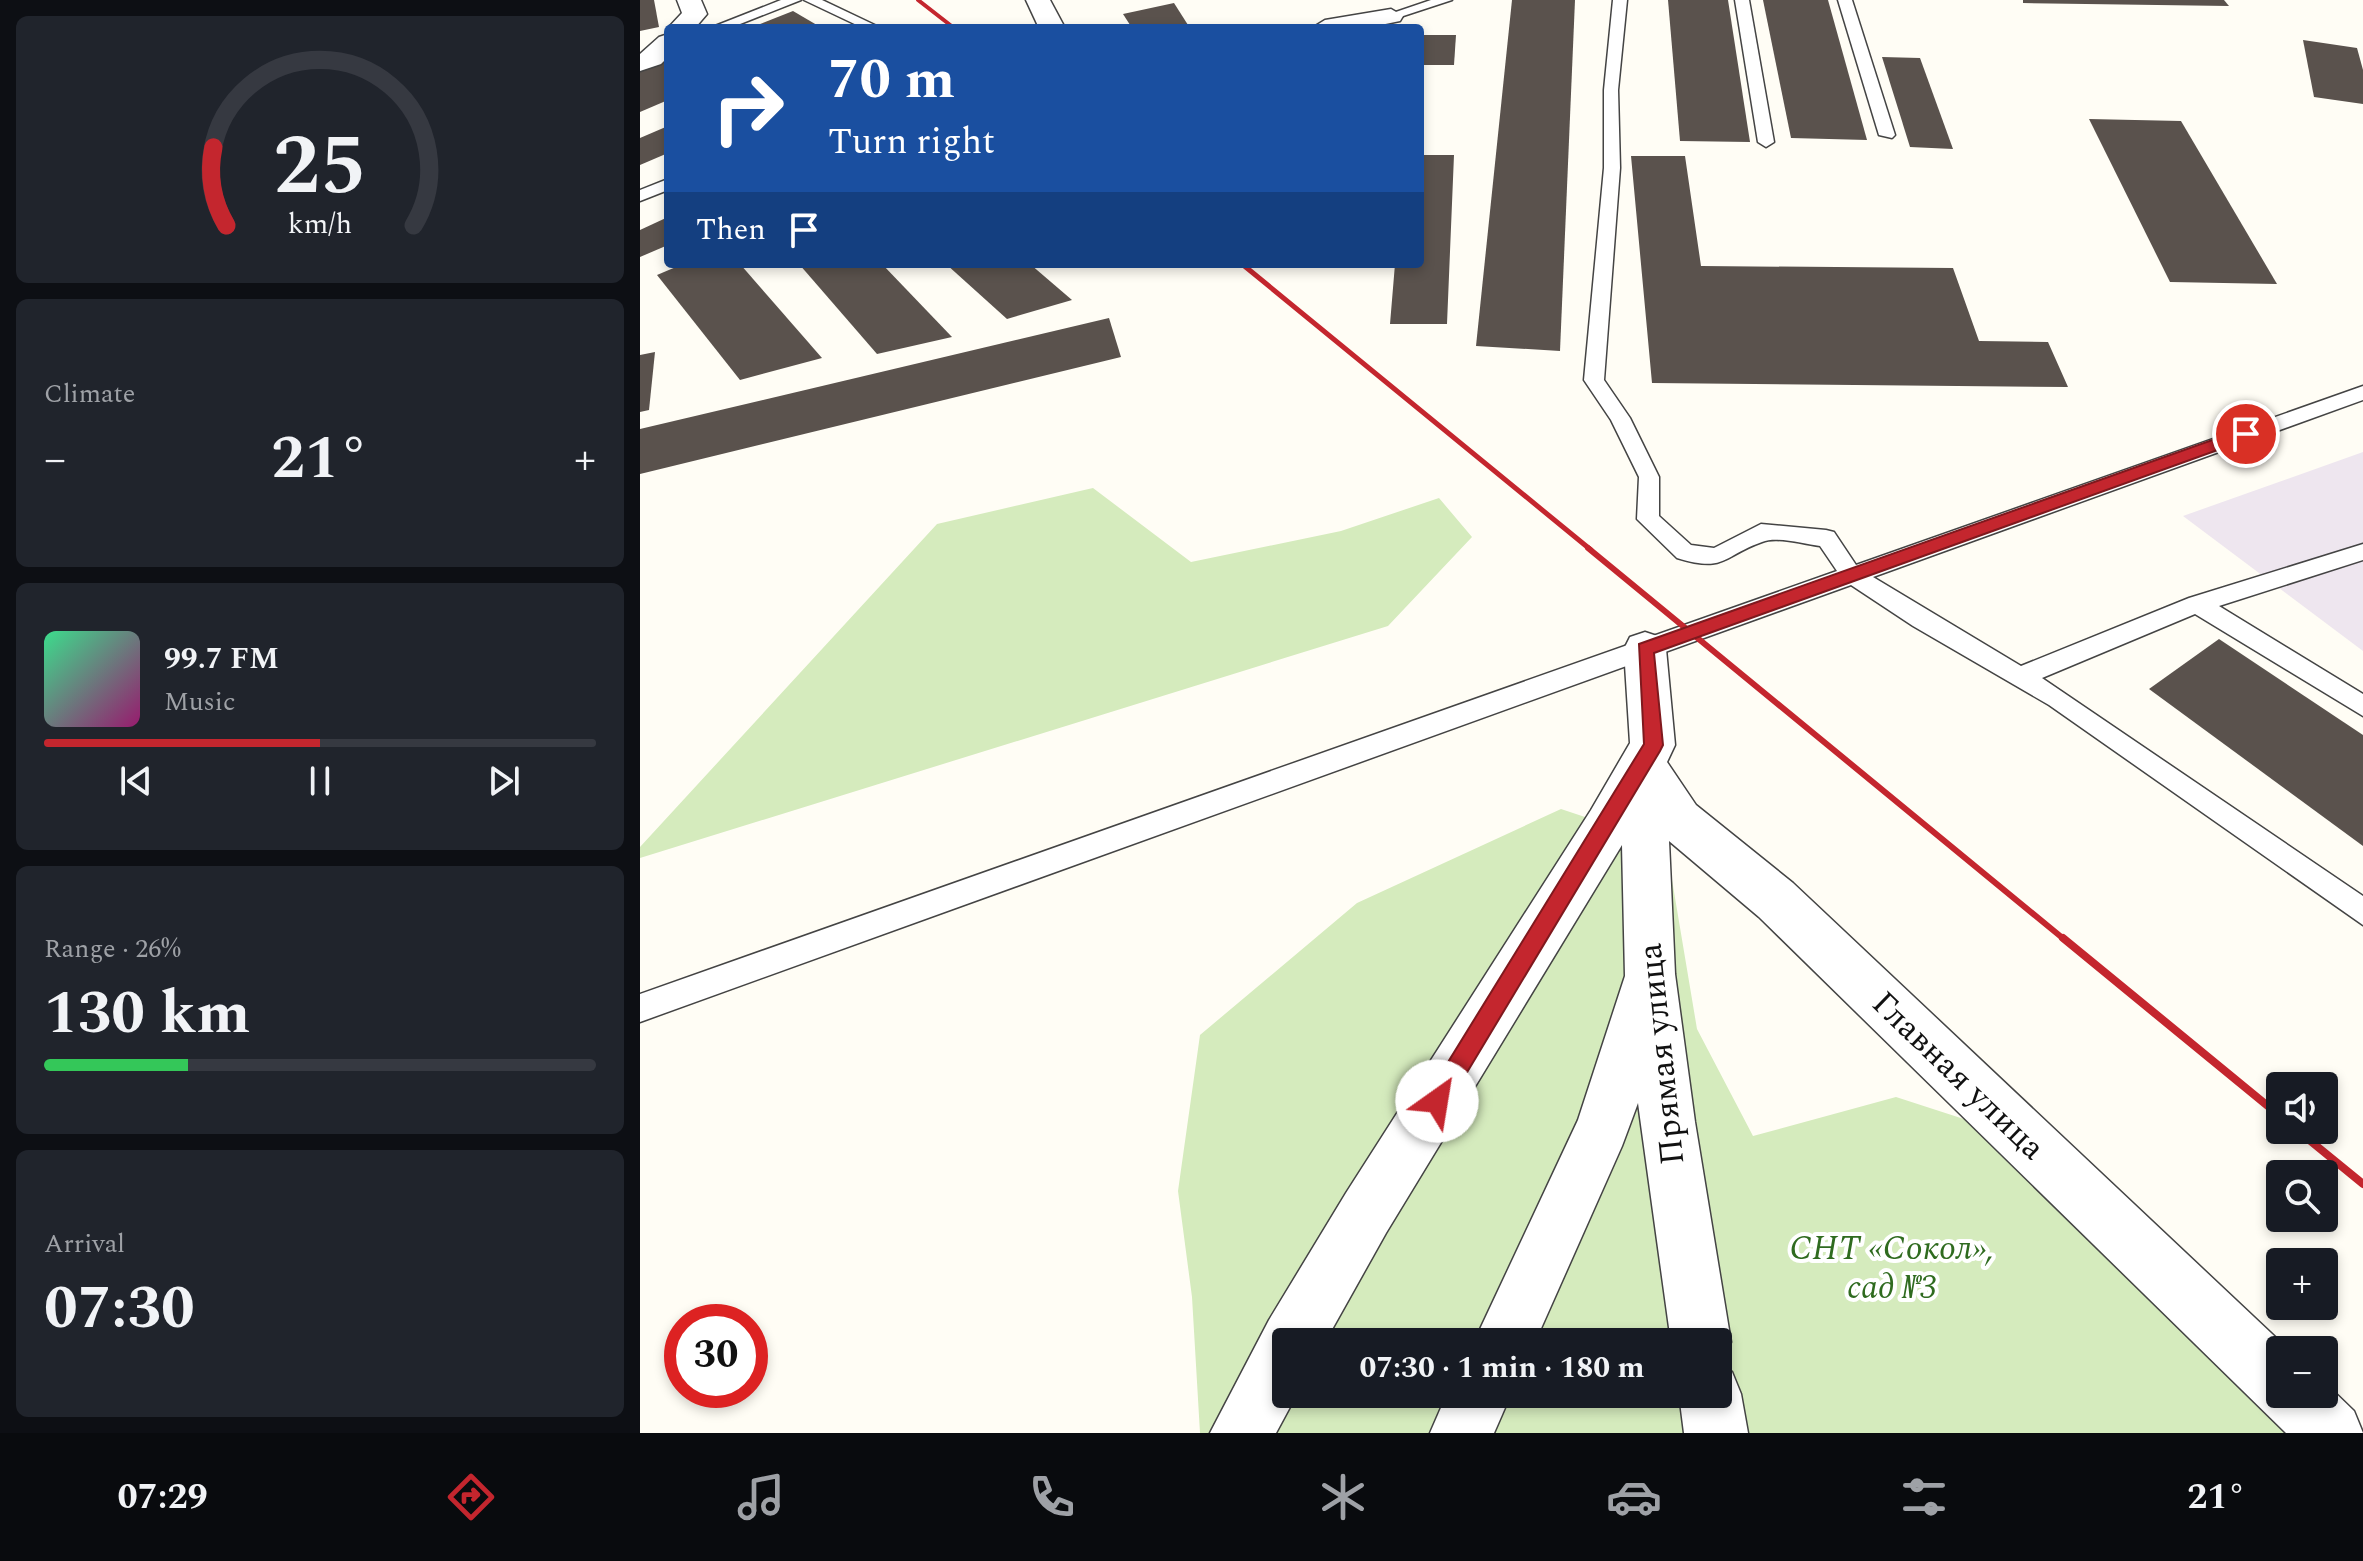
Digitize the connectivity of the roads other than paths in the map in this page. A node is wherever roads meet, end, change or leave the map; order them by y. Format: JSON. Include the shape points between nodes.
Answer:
{"nodes":[{"id":1,"x":689,"y":0,"type":"edge"},
{"id":2,"x":794,"y":0,"type":"edge"},
{"id":3,"x":811,"y":0,"type":"edge"},
{"id":4,"x":1038,"y":0,"type":"edge"},
{"id":5,"x":1445,"y":0,"type":"edge"},
{"id":6,"x":1620,"y":0,"type":"edge"},
{"id":7,"x":1742,"y":0,"type":"edge"},
{"id":8,"x":1845,"y":0,"type":"edge"},
{"id":9,"x":1391,"y":16,"type":"joint"},
{"id":10,"x":685,"y":24,"type":"edge"},
{"id":11,"x":728,"y":24,"type":"edge"},
{"id":12,"x":865,"y":24,"type":"edge"},
{"id":13,"x":1050,"y":24,"type":"edge"},
{"id":14,"x":1347,"y":24,"type":"edge"},
{"id":15,"x":1887,"y":135,"type":"dead end"},
{"id":16,"x":1766,"y":142,"type":"dead end"},
{"id":17,"x":664,"y":186,"type":"edge"},
{"id":18,"x":640,"y":196,"type":"edge"},
{"id":19,"x":2363,"y":393,"type":"edge"},
{"id":20,"x":2363,"y":552,"type":"edge"},
{"id":21,"x":1850,"y":573,"type":"junction"},
{"id":22,"x":2197,"y":604,"type":"junction"},
{"id":23,"x":1645,"y":649,"type":"junction"},
{"id":24,"x":2019,"y":677,"type":"junction"},
{"id":25,"x":2363,"y":706,"type":"edge"},
{"id":26,"x":1643,"y":764,"type":"junction"},
{"id":27,"x":2363,"y":912,"type":"edge"},
{"id":28,"x":1650,"y":974,"type":"junction"},
{"id":29,"x":640,"y":1008,"type":"edge"},
{"id":30,"x":1299,"y":1328,"type":"edge"},
{"id":31,"x":1510,"y":1328,"type":"edge"},
{"id":32,"x":1699,"y":1328,"type":"edge"},
{"id":33,"x":2266,"y":1371,"type":"edge"},
{"id":34,"x":1272,"y":1378,"type":"edge"},
{"id":35,"x":1474,"y":1408,"type":"edge"},
{"id":36,"x":1712,"y":1408,"type":"edge"},
{"id":37,"x":2306,"y":1408,"type":"edge"},
{"id":38,"x":1242,"y":1433,"type":"edge"},
{"id":39,"x":1462,"y":1433,"type":"edge"},
{"id":40,"x":1716,"y":1433,"type":"edge"},
{"id":41,"x":2332,"y":1433,"type":"edge"}],
"edges":[{"from":1,"to":10,"type":"street","via":[[695,14]]},
{"from":2,"to":11,"type":"lane"},
{"from":3,"to":12,"type":"lane"},
{"from":4,"to":13,"type":"street"},
{"from":5,"to":9,"type":"lane"},
{"from":6,"to":21,"type":"lane","via":[[1594,380],[1649,477],[1648,519],[1685,552],[1717,557],[1761,532],[1826,538]]},
{"from":7,"to":16,"type":"lane"},
{"from":8,"to":15,"type":"lane"},
{"from":9,"to":14,"type":"street"},
{"from":17,"to":18,"type":"lane"},
{"from":19,"to":21,"type":"lane"},
{"from":20,"to":22,"type":"lane"},
{"from":21,"to":23,"type":"lane"},
{"from":21,"to":24,"type":"lane"},
{"from":22,"to":24,"type":"lane"},
{"from":22,"to":25,"type":"lane"},
{"from":23,"to":26,"type":"street","via":[[1653,745]]},
{"from":23,"to":29,"type":"lane"},
{"from":24,"to":27,"type":"lane","via":[[2057,698]]},
{"from":26,"to":28,"type":"street","name":"Прямая улица"},
{"from":26,"to":30,"type":"street"},
{"from":26,"to":33,"type":"street","name":"Главная улица","via":[[1679,820],[1776,900]]},
{"from":28,"to":31,"type":"street","via":[[1603,1127]]},
{"from":28,"to":32,"type":"street","name":"Прямая улица"},
{"from":34,"to":38,"type":"street"},
{"from":35,"to":39,"type":"street"},
{"from":36,"to":40,"type":"street"},
{"from":37,"to":41,"type":"street"}]}
